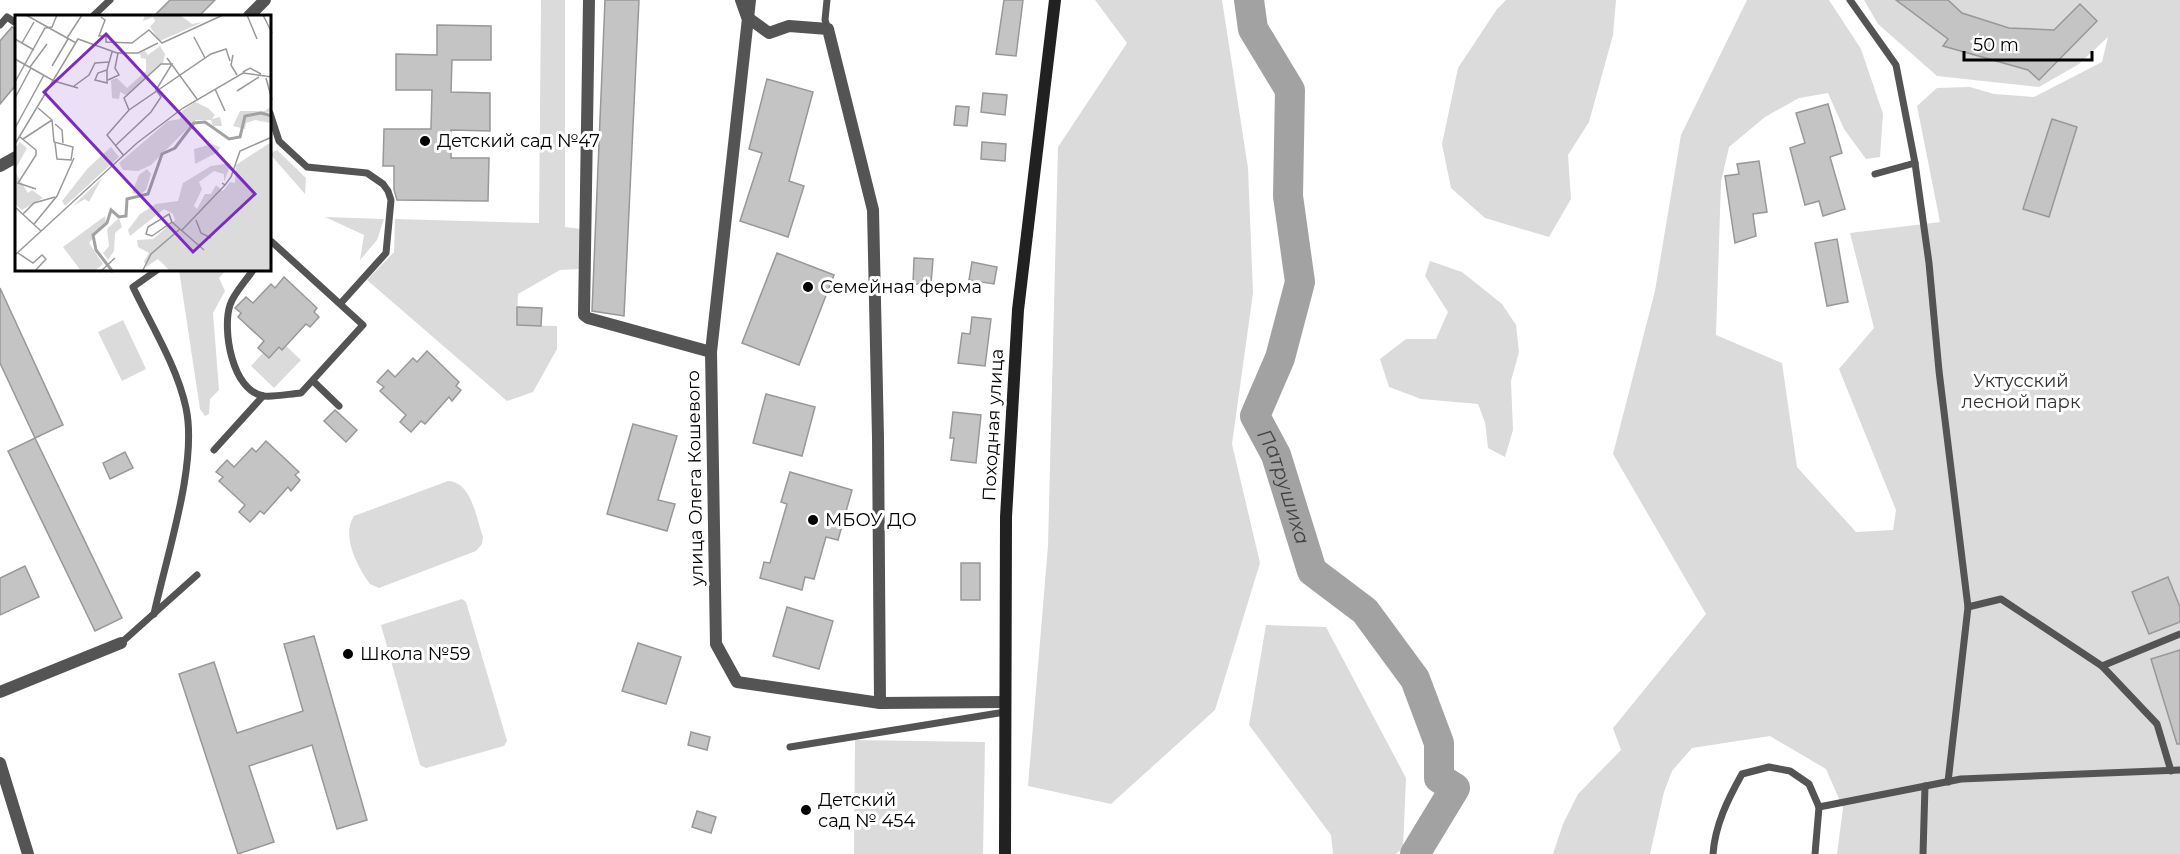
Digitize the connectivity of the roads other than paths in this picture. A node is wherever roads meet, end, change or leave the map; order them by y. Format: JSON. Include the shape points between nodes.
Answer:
{"nodes":[{"id":1,"x":110,"y":0,"type":"edge"},
{"id":2,"x":265,"y":0,"type":"edge"},
{"id":3,"x":589,"y":0,"type":"edge"},
{"id":4,"x":741,"y":0,"type":"edge"},
{"id":5,"x":750,"y":0,"type":"edge"},
{"id":6,"x":827,"y":0,"type":"edge"},
{"id":7,"x":1054,"y":0,"type":"edge"},
{"id":8,"x":1850,"y":0,"type":"edge"},
{"id":9,"x":94,"y":15,"type":"edge"},
{"id":10,"x":250,"y":15,"type":"edge"},
{"id":11,"x":747,"y":17,"type":"junction"},
{"id":12,"x":15,"y":22,"type":"edge"},
{"id":13,"x":0,"y":25,"type":"edge"},
{"id":14,"x":828,"y":29,"type":"junction"},
{"id":15,"x":272,"y":119,"type":"edge"},
{"id":16,"x":15,"y":158,"type":"edge"},
{"id":17,"x":1915,"y":163,"type":"junction"},
{"id":18,"x":0,"y":166,"type":"edge"},
{"id":19,"x":1875,"y":174,"type":"dead end"},
{"id":20,"x":272,"y":244,"type":"edge"},
{"id":21,"x":154,"y":272,"type":"edge"},
{"id":22,"x":252,"y":272,"type":"edge"},
{"id":23,"x":341,"y":303,"type":"junction"},
{"id":24,"x":711,"y":352,"type":"junction"},
{"id":25,"x":313,"y":381,"type":"junction"},
{"id":26,"x":263,"y":396,"type":"junction"},
{"id":27,"x":339,"y":406,"type":"dead end"},
{"id":28,"x":214,"y":450,"type":"dead end"},
{"id":29,"x":197,"y":575,"type":"dead end"},
{"id":30,"x":1968,"y":608,"type":"junction"},
{"id":31,"x":154,"y":614,"type":"junction"},
{"id":32,"x":2180,"y":634,"type":"edge"},
{"id":33,"x":121,"y":643,"type":"joint"},
{"id":34,"x":2102,"y":666,"type":"junction"},
{"id":35,"x":0,"y":692,"type":"edge"},
{"id":36,"x":880,"y":703,"type":"junction"},
{"id":37,"x":1005,"y":707,"type":"junction"},
{"id":38,"x":790,"y":747,"type":"dead end"},
{"id":39,"x":0,"y":763,"type":"edge"},
{"id":40,"x":2171,"y":771,"type":"junction"},
{"id":41,"x":2180,"y":771,"type":"edge"},
{"id":42,"x":1948,"y":782,"type":"junction"},
{"id":43,"x":1925,"y":786,"type":"junction"},
{"id":44,"x":1819,"y":807,"type":"junction"},
{"id":45,"x":28,"y":854,"type":"edge"},
{"id":46,"x":1005,"y":854,"type":"edge"},
{"id":47,"x":1713,"y":854,"type":"edge"},
{"id":48,"x":1815,"y":854,"type":"edge"},
{"id":49,"x":1923,"y":854,"type":"edge"}],
"edges":[{"from":1,"to":9,"type":"lane"},
{"from":2,"to":10,"type":"street"},
{"from":3,"to":24,"type":"street","via":[[584,315]]},
{"from":4,"to":11,"type":"street"},
{"from":5,"to":11,"type":"street","name":"улица Олега Кошевого"},
{"from":6,"to":14,"type":"lane"},
{"from":7,"to":37,"type":"main road","name":"Походная улица","via":[[1018,310],[1006,518]]},
{"from":8,"to":17,"type":"lane","via":[[1896,65]]},
{"from":11,"to":14,"type":"street","via":[[769,33],[789,26]]},
{"from":11,"to":24,"type":"street","name":"улица Олега Кошевого"},
{"from":12,"to":13,"type":"lane","via":[[7,17]]},
{"from":14,"to":36,"type":"street","via":[[873,210]]},
{"from":15,"to":23,"type":"lane","via":[[279,141],[307,167],[367,173],[388,191],[391,200],[386,253]]},
{"from":16,"to":18,"type":"street"},
{"from":17,"to":19,"type":"lane"},
{"from":17,"to":30,"type":"lane"},
{"from":20,"to":23,"type":"lane"},
{"from":21,"to":31,"type":"lane","via":[[133,286],[175,375],[186,409],[187,448],[174,532]]},
{"from":22,"to":26,"type":"lane","via":[[231,303],[226,324],[238,375],[251,391]]},
{"from":23,"to":25,"type":"lane","via":[[363,325]]},
{"from":24,"to":36,"type":"street","name":"улица Олега Кошевого","via":[[716,644],[737,682]]},
{"from":25,"to":26,"type":"lane","via":[[301,393]]},
{"from":25,"to":27,"type":"lane"},
{"from":26,"to":28,"type":"lane"},
{"from":29,"to":31,"type":"lane"},
{"from":30,"to":34,"type":"lane","via":[[2001,599]]},
{"from":30,"to":42,"type":"lane"},
{"from":31,"to":33,"type":"lane"},
{"from":32,"to":34,"type":"lane"},
{"from":33,"to":35,"type":"street"},
{"from":34,"to":40,"type":"lane","via":[[2157,724]]},
{"from":36,"to":37,"type":"street","name":"улица Олега Кошевого"},
{"from":37,"to":38,"type":"lane"},
{"from":37,"to":46,"type":"main road","name":"Походная улица"},
{"from":39,"to":45,"type":"street"},
{"from":40,"to":41,"type":"lane"},
{"from":40,"to":42,"type":"lane"},
{"from":42,"to":43,"type":"lane"},
{"from":43,"to":44,"type":"lane"},
{"from":43,"to":49,"type":"lane"},
{"from":44,"to":47,"type":"lane","via":[[1809,784],[1790,771],[1769,767],[1742,774],[1728,799]]},
{"from":44,"to":48,"type":"lane"}]}
